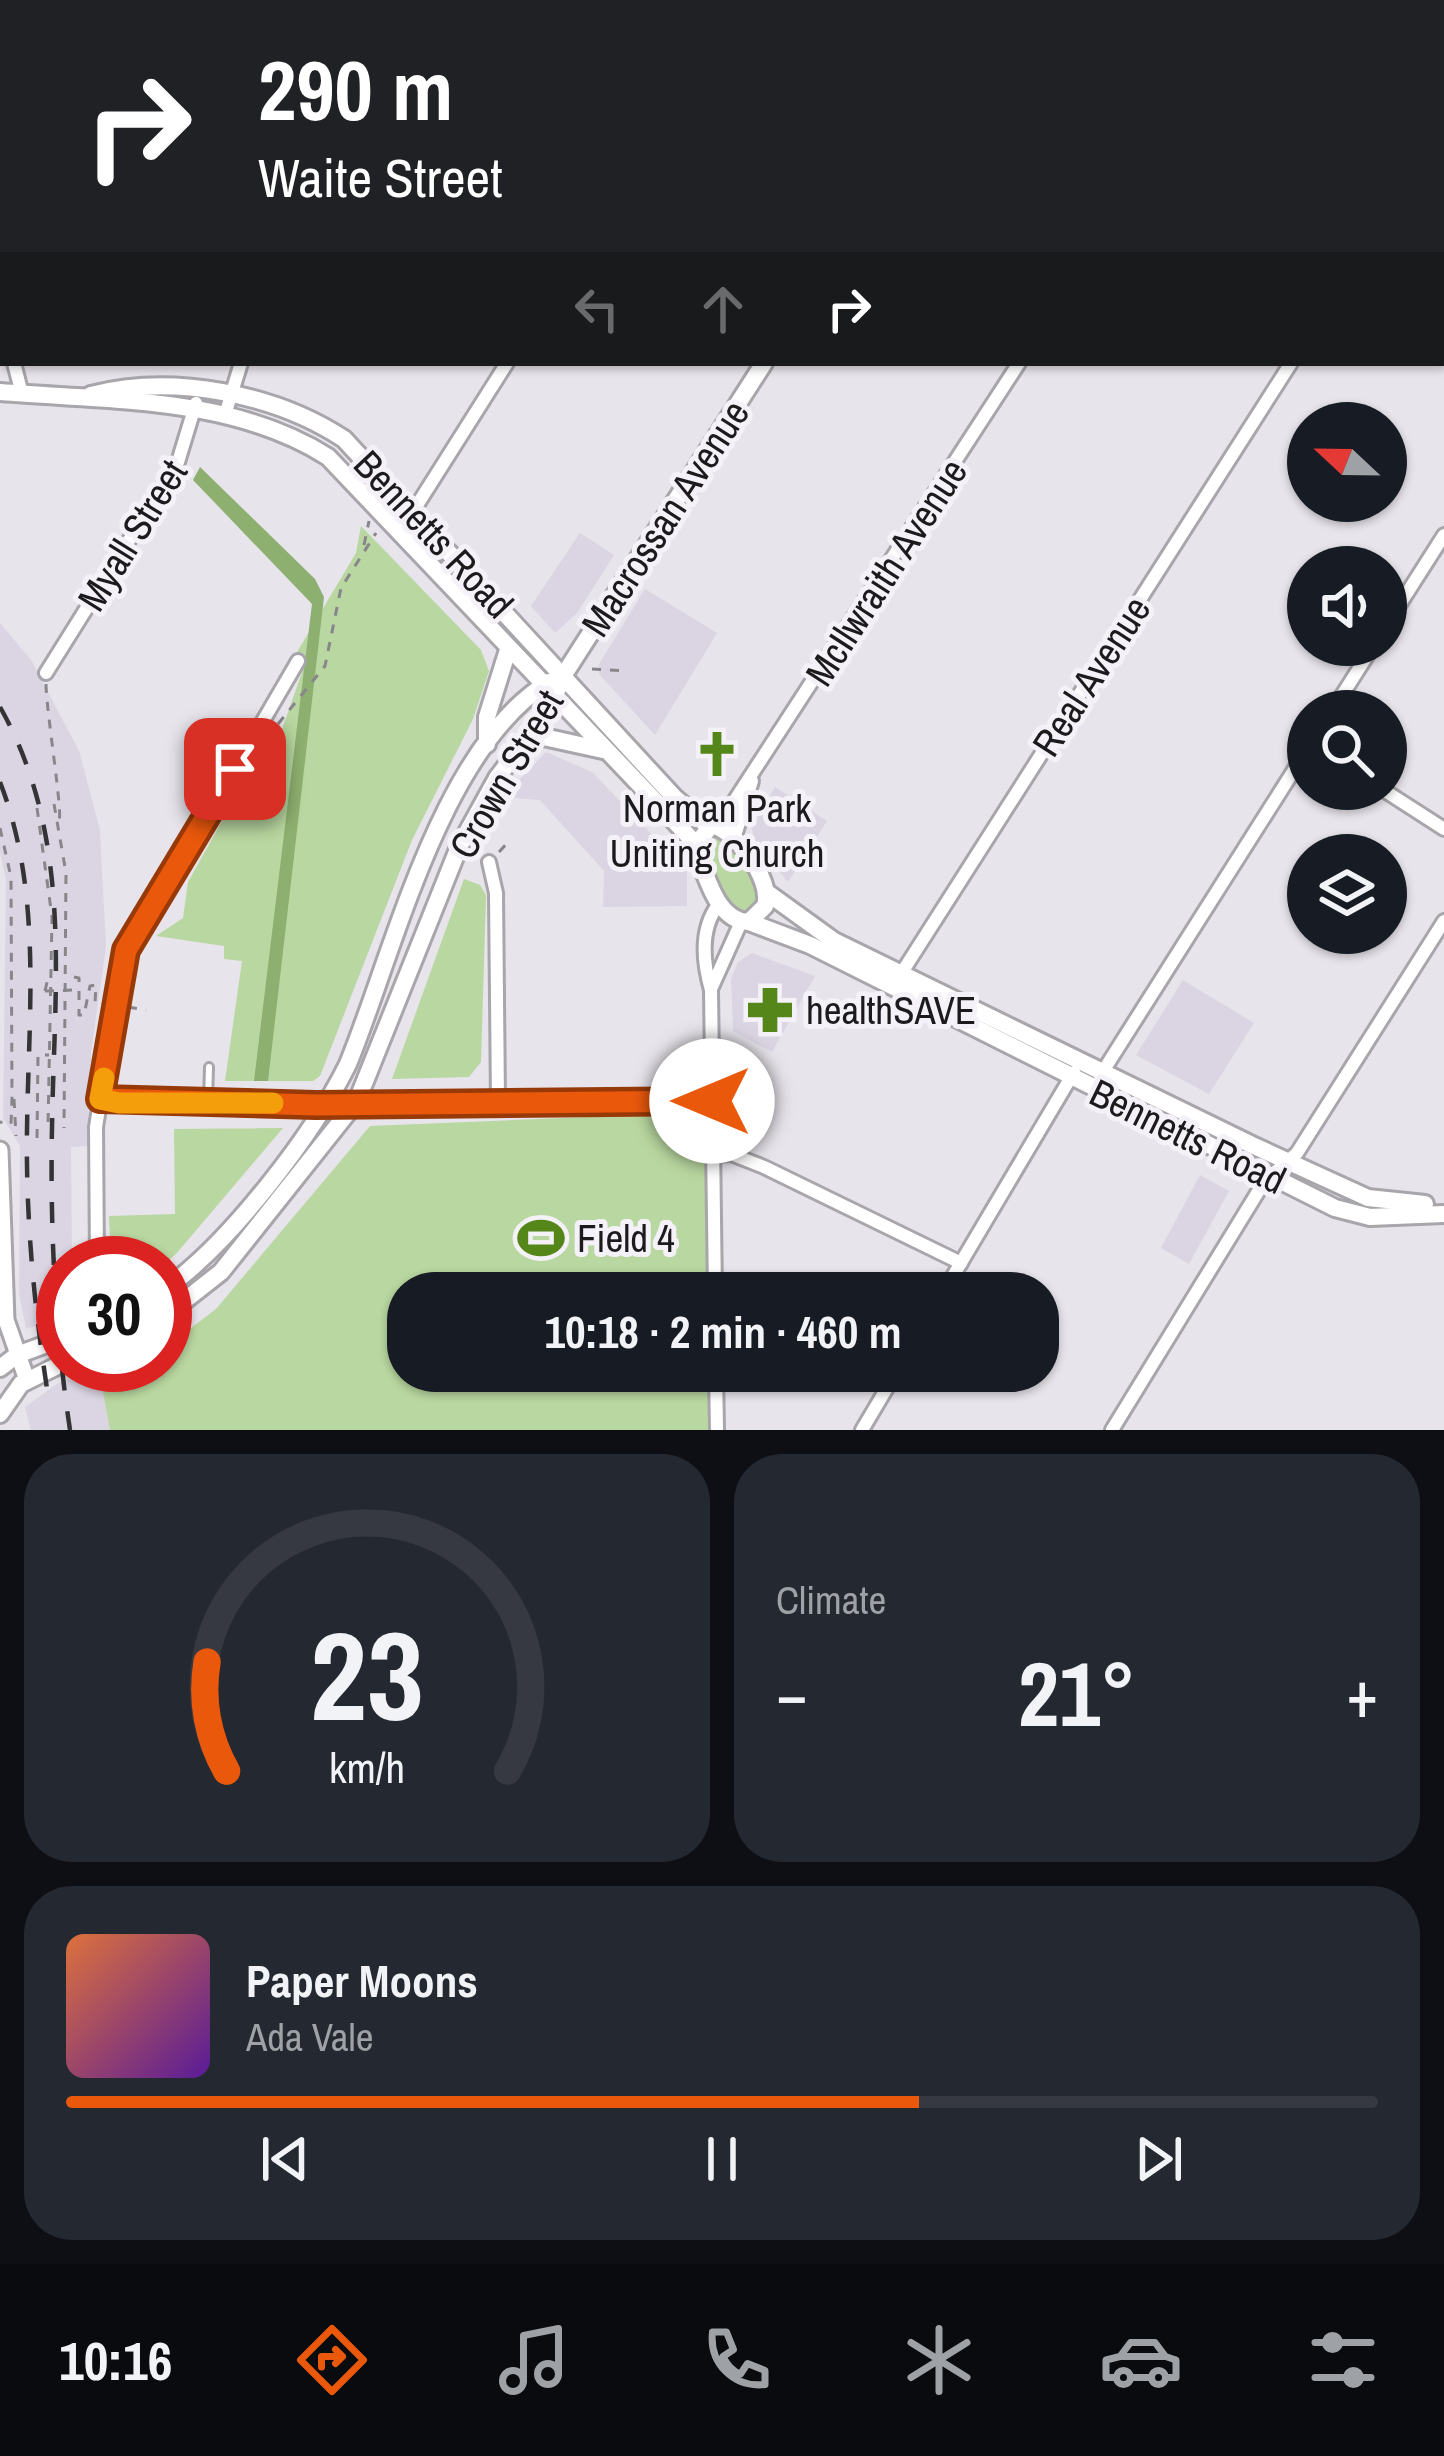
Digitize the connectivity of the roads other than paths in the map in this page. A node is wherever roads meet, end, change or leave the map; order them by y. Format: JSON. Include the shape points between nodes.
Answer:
{"nodes":[{"id":1,"x":15,"y":366,"type":"edge"},
{"id":2,"x":241,"y":366,"type":"edge"},
{"id":3,"x":505,"y":366,"type":"edge"},
{"id":4,"x":762,"y":366,"type":"edge"},
{"id":5,"x":1017,"y":366,"type":"edge"},
{"id":6,"x":1289,"y":366,"type":"edge"},
{"id":7,"x":199,"y":390,"type":"junction"},
{"id":8,"x":0,"y":392,"type":"edge"},
{"id":9,"x":22,"y":394,"type":"junction"},
{"id":10,"x":230,"y":395,"type":"junction"},
{"id":11,"x":84,"y":396,"type":"junction"},
{"id":12,"x":195,"y":410,"type":"junction"},
{"id":13,"x":225,"y":415,"type":"junction"},
{"id":14,"x":414,"y":510,"type":"junction"},
{"id":15,"x":1444,"y":535,"type":"edge"},
{"id":16,"x":1407,"y":593,"type":"edge"},
{"id":17,"x":508,"y":650,"type":"junction"},
{"id":18,"x":298,"y":661,"type":"dead end"},
{"id":19,"x":46,"y":673,"type":"road end"},
{"id":20,"x":565,"y":673,"type":"junction"},
{"id":21,"x":548,"y":692,"type":"junction"},
{"id":22,"x":530,"y":734,"type":"junction"},
{"id":23,"x":487,"y":745,"type":"junction"},
{"id":24,"x":603,"y":750,"type":"junction"},
{"id":25,"x":753,"y":780,"type":"junction"},
{"id":26,"x":1287,"y":781,"type":"edge"},
{"id":27,"x":1407,"y":805,"type":"edge"},
{"id":28,"x":713,"y":826,"type":"junction"},
{"id":29,"x":1444,"y":829,"type":"edge"},
{"id":30,"x":734,"y":839,"type":"junction"},
{"id":31,"x":696,"y":844,"type":"junction"},
{"id":32,"x":489,"y":862,"type":"road end"},
{"id":33,"x":769,"y":894,"type":"junction"},
{"id":34,"x":718,"y":905,"type":"junction"},
{"id":35,"x":1444,"y":921,"type":"edge"},
{"id":36,"x":745,"y":922,"type":"junction"},
{"id":37,"x":896,"y":981,"type":"junction"},
{"id":38,"x":711,"y":990,"type":"junction"},
{"id":39,"x":209,"y":1066,"type":"dead end"},
{"id":40,"x":1075,"y":1069,"type":"junction"},
{"id":41,"x":1098,"y":1080,"type":"junction"},
{"id":42,"x":100,"y":1099,"type":"junction"},
{"id":43,"x":208,"y":1101,"type":"junction"},
{"id":44,"x":357,"y":1101,"type":"junction"},
{"id":45,"x":712,"y":1101,"type":"junction"},
{"id":46,"x":498,"y":1102,"type":"junction"},
{"id":47,"x":327,"y":1105,"type":"junction"},
{"id":48,"x":0,"y":1150,"type":"edge"},
{"id":49,"x":713,"y":1156,"type":"junction"},
{"id":50,"x":1289,"y":1162,"type":"junction"},
{"id":51,"x":1270,"y":1175,"type":"junction"},
{"id":52,"x":1444,"y":1203,"type":"edge"},
{"id":53,"x":2,"y":1208,"type":"edge"},
{"id":54,"x":1444,"y":1214,"type":"edge"},
{"id":55,"x":97,"y":1236,"type":"edge"},
{"id":56,"x":961,"y":1263,"type":"junction"},
{"id":57,"x":1,"y":1264,"type":"edge"},
{"id":58,"x":192,"y":1265,"type":"edge"},
{"id":59,"x":715,"y":1272,"type":"edge"},
{"id":60,"x":956,"y":1272,"type":"edge"},
{"id":61,"x":192,"y":1297,"type":"edge"},
{"id":62,"x":36,"y":1348,"type":"edge"},
{"id":63,"x":6,"y":1359,"type":"edge"},
{"id":64,"x":36,"y":1376,"type":"edge"},
{"id":65,"x":24,"y":1382,"type":"junction"},
{"id":66,"x":716,"y":1392,"type":"edge"},
{"id":67,"x":885,"y":1392,"type":"edge"},
{"id":68,"x":0,"y":1414,"type":"edge"},
{"id":69,"x":717,"y":1430,"type":"edge"},
{"id":70,"x":862,"y":1430,"type":"edge"},
{"id":71,"x":1112,"y":1430,"type":"edge"}],
"edges":[{"from":1,"to":9,"type":"street"},
{"from":2,"to":10,"type":"street"},
{"from":3,"to":14,"type":"street"},
{"from":4,"to":20,"type":"main road","name":"Macrossan Avenue"},
{"from":5,"to":25,"type":"street","name":"McIlwraith Avenue"},
{"from":6,"to":37,"type":"street","name":"Real Avenue"},
{"from":7,"to":10,"type":"main road","name":"Bennetts Road"},
{"from":7,"to":11,"type":"main road","name":"Bennetts Road","via":[[119,388]]},
{"from":7,"to":12,"type":"street","name":"Myall Street"},
{"from":8,"to":9,"type":"main road","name":"Bennetts Road"},
{"from":9,"to":11,"type":"main road","name":"Bennetts Road"},
{"from":10,"to":13,"type":"street"},
{"from":10,"to":14,"type":"main road","name":"Bennetts Road","via":[[332,431]]},
{"from":11,"to":12,"type":"main road","name":"Bennetts Road"},
{"from":12,"to":13,"type":"main road","name":"Bennetts Road"},
{"from":12,"to":19,"type":"street","name":"Myall Street","via":[[178,462]]},
{"from":13,"to":17,"type":"main road","name":"Bennetts Road","via":[[284,432],[340,466]]},
{"from":14,"to":20,"type":"main road","name":"Bennetts Road"},
{"from":15,"to":16,"type":"street"},
{"from":17,"to":21,"type":"main road","name":"Bennetts Road"},
{"from":17,"to":23,"type":"main road","via":[[487,717]]},
{"from":18,"to":42,"type":"street","via":[[123,961]]},
{"from":20,"to":21,"type":"main road","name":"Crown Street"},
{"from":20,"to":28,"type":"main road","name":"Bennetts Road","via":[[674,797]]},
{"from":21,"to":22,"type":"main road","name":"Crown Street"},
{"from":21,"to":23,"type":"main road","name":"Crown Street"},
{"from":21,"to":24,"type":"main road","name":"Bennetts Road"},
{"from":22,"to":24,"type":"main road"},
{"from":22,"to":44,"type":"main road","name":"Crown Street","via":[[459,847]]},
{"from":23,"to":47,"type":"main road","name":"Crown Street","via":[[449,802]]},
{"from":24,"to":31,"type":"main road","name":"Bennetts Road"},
{"from":25,"to":28,"type":"street","name":"McIlwraith Avenue"},
{"from":25,"to":30,"type":"street","name":"McIlwraith Avenue"},
{"from":26,"to":41,"type":"street"},
{"from":27,"to":29,"type":"street"},
{"from":28,"to":30,"type":"main road","name":"Bennetts Road"},
{"from":28,"to":31,"type":"main road"},
{"from":30,"to":33,"type":"main road","name":"Bennetts Road"},
{"from":31,"to":34,"type":"main road"},
{"from":32,"to":46,"type":"street"},
{"from":33,"to":36,"type":"main road"},
{"from":33,"to":37,"type":"main road","name":"Bennetts Road"},
{"from":34,"to":36,"type":"main road","name":"Bennetts Road"},
{"from":34,"to":38,"type":"street","via":[[705,944]]},
{"from":35,"to":50,"type":"street"},
{"from":36,"to":37,"type":"main road","name":"Bennetts Road"},
{"from":36,"to":38,"type":"street"},
{"from":37,"to":40,"type":"main road","name":"Bennetts Road"},
{"from":38,"to":45,"type":"street"},
{"from":39,"to":43,"type":"lane"},
{"from":40,"to":41,"type":"main road","name":"Bennetts Road"},
{"from":40,"to":56,"type":"street"},
{"from":41,"to":50,"type":"main road","name":"Bennetts Road"},
{"from":41,"to":51,"type":"main road","name":"Bennetts Road"},
{"from":42,"to":43,"type":"street"},
{"from":42,"to":55,"type":"street"},
{"from":43,"to":47,"type":"street"},
{"from":44,"to":46,"type":"street"},
{"from":44,"to":47,"type":"street"},
{"from":44,"to":61,"type":"main road","name":"Crown Street","via":[[237,1254]]},
{"from":45,"to":46,"type":"street"},
{"from":45,"to":49,"type":"street"},
{"from":47,"to":58,"type":"main road","name":"Crown Street"},
{"from":48,"to":53,"type":"street"},
{"from":49,"to":56,"type":"street","via":[[764,1167]]},
{"from":49,"to":59,"type":"street"},
{"from":50,"to":51,"type":"street"},
{"from":50,"to":52,"type":"main road","name":"Bennetts Road","via":[[1383,1203]]},
{"from":51,"to":54,"type":"main road","name":"Bennetts Road","via":[[1354,1214]]},
{"from":51,"to":71,"type":"street"},
{"from":53,"to":57,"type":"street"},
{"from":56,"to":60,"type":"street"},
{"from":57,"to":63,"type":"street"},
{"from":62,"to":63,"type":"main road"},
{"from":63,"to":65,"type":"street"},
{"from":64,"to":65,"type":"main road"},
{"from":65,"to":68,"type":"main road"},
{"from":66,"to":69,"type":"street"},
{"from":67,"to":70,"type":"street"}]}
